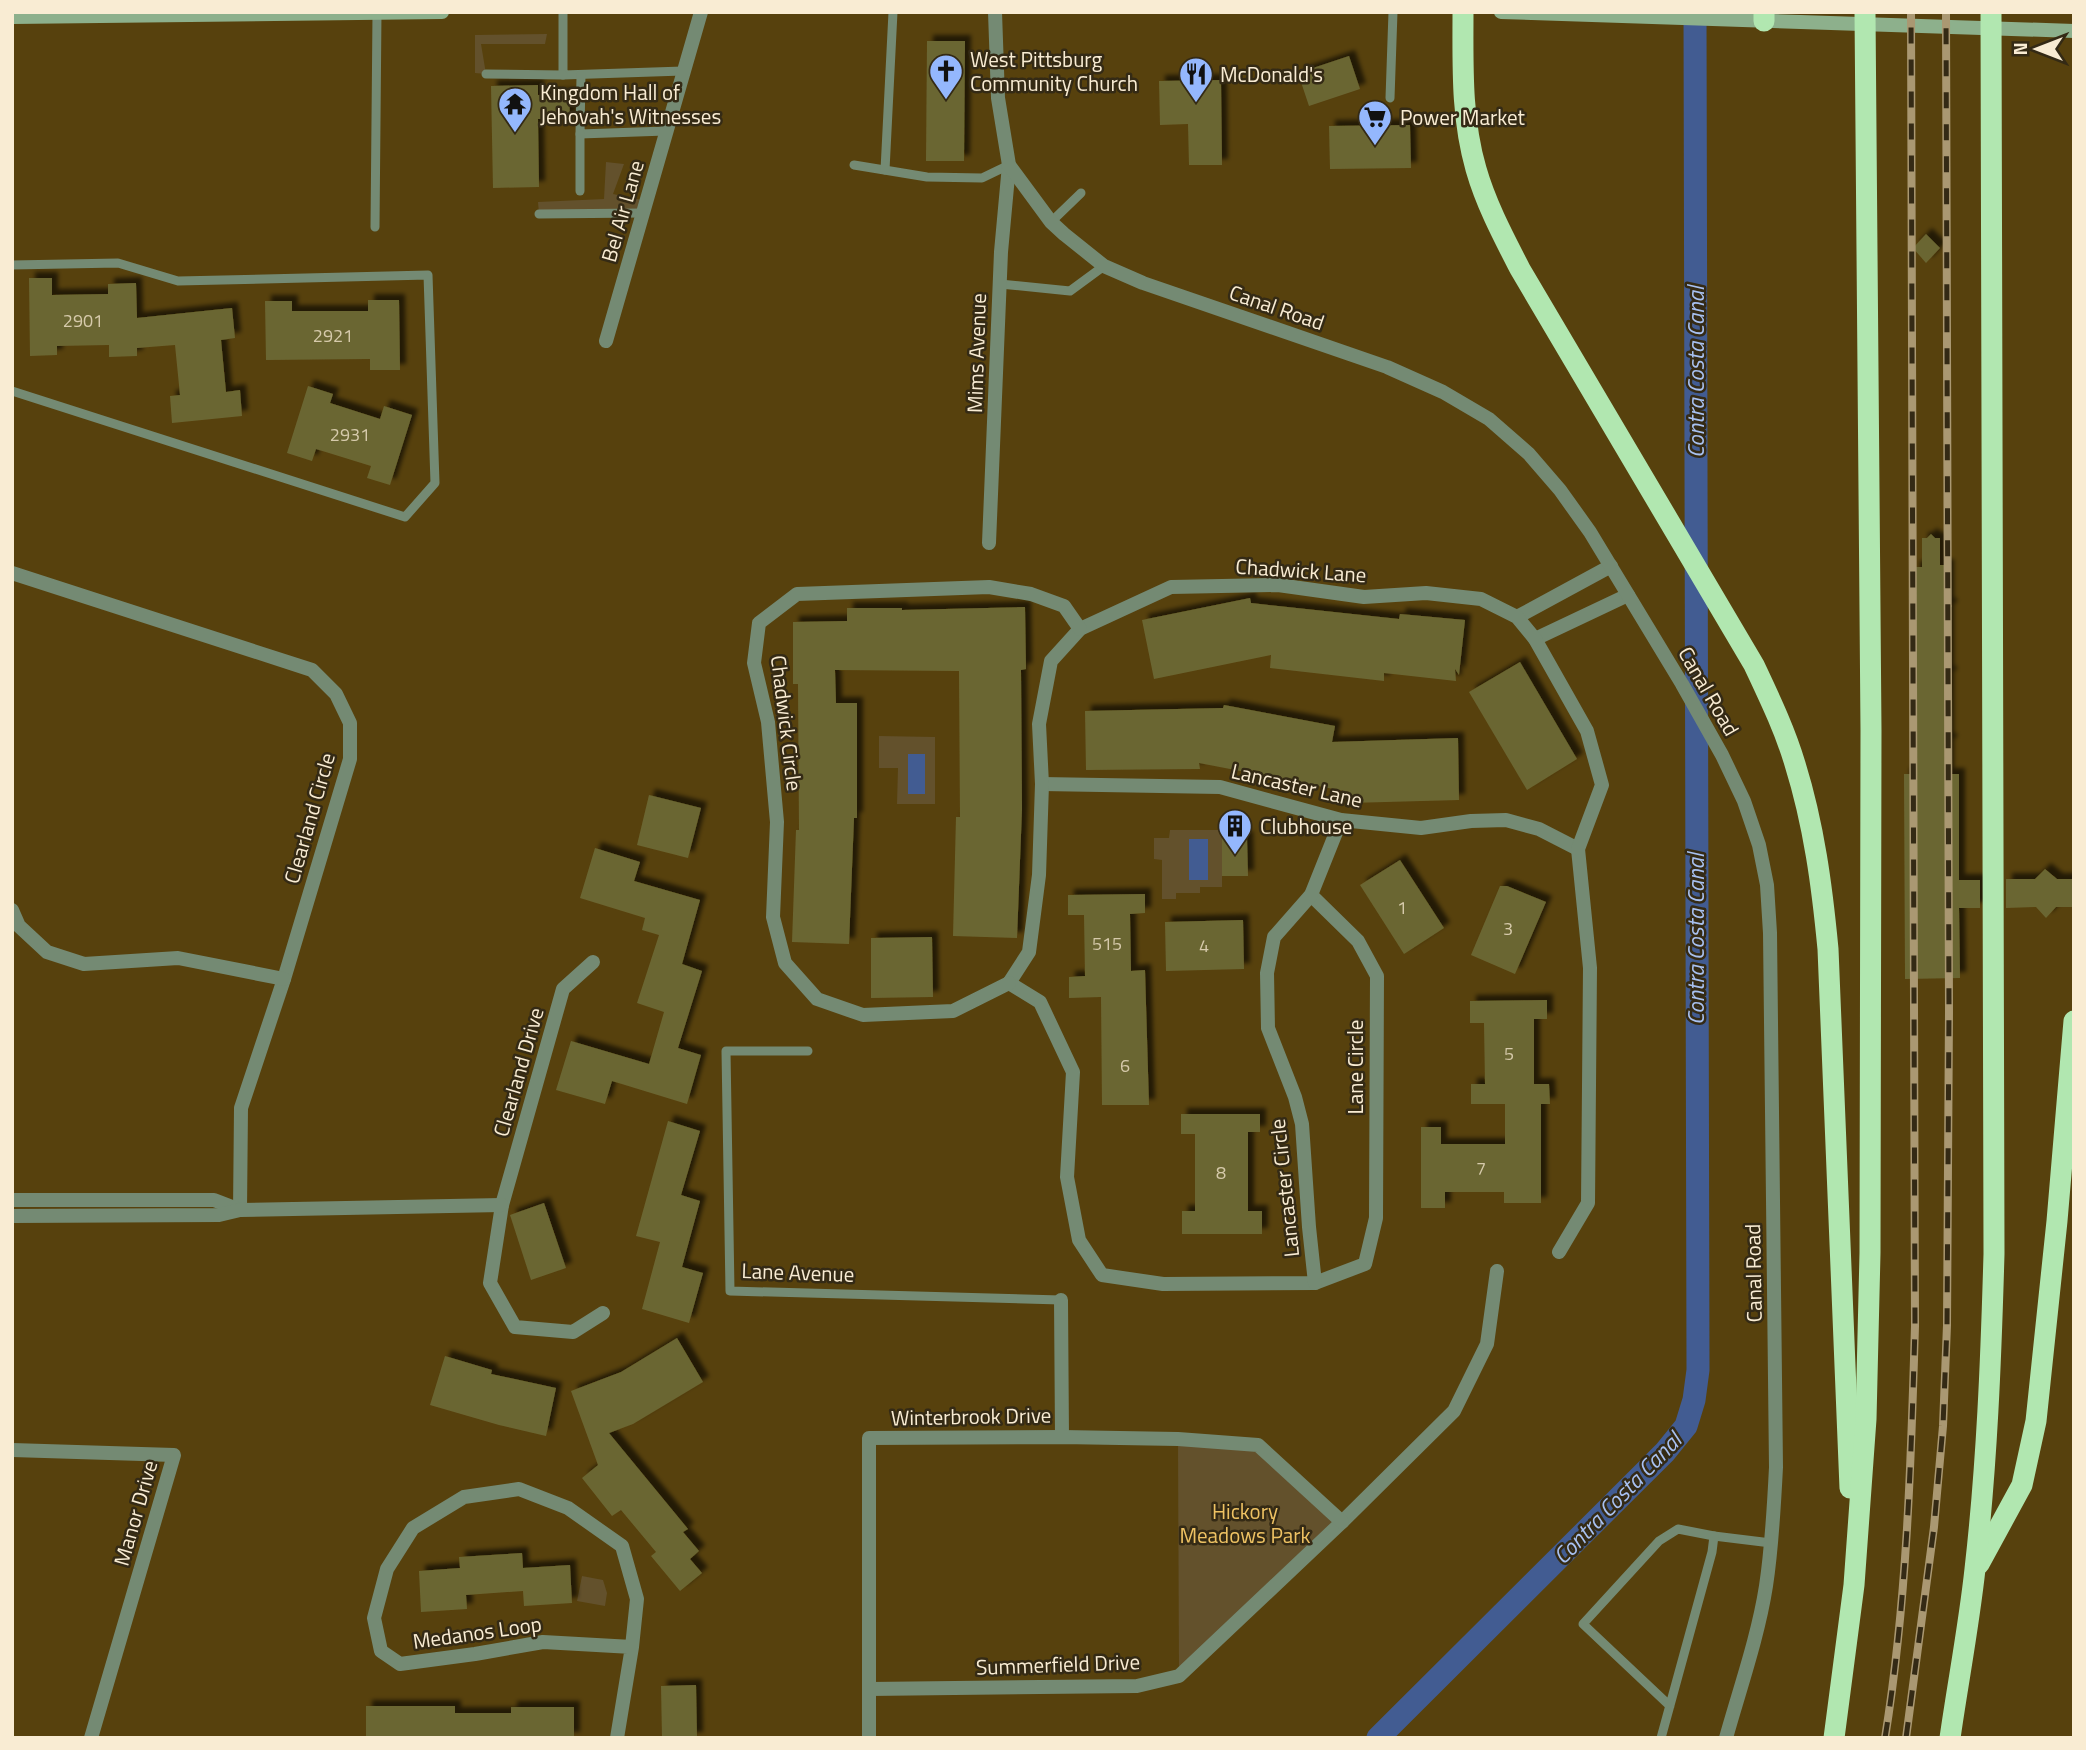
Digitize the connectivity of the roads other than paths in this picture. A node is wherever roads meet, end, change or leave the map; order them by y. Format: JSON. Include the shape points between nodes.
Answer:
{"nodes":[{"id":1,"x":443,"y":12,"type":"edge"},
{"id":2,"x":563,"y":12,"type":"edge"},
{"id":3,"x":701,"y":12,"type":"edge"},
{"id":4,"x":893,"y":12,"type":"edge"},
{"id":5,"x":995,"y":12,"type":"edge"},
{"id":6,"x":1393,"y":12,"type":"edge"},
{"id":7,"x":1463,"y":12,"type":"edge"},
{"id":8,"x":1501,"y":12,"type":"edge"},
{"id":9,"x":1866,"y":12,"type":"edge"},
{"id":10,"x":1991,"y":12,"type":"edge"},
{"id":11,"x":1997,"y":12,"type":"edge"},
{"id":12,"x":377,"y":13,"type":"edge"},
{"id":13,"x":12,"y":17,"type":"edge"},
{"id":14,"x":1764,"y":17,"type":"edge"},
{"id":15,"x":2074,"y":31,"type":"edge"},
{"id":16,"x":683,"y":71,"type":"junction"},
{"id":17,"x":1992,"y":71,"type":"junction"},
{"id":18,"x":486,"y":74,"type":"dead end"},
{"id":19,"x":563,"y":75,"type":"junction"},
{"id":20,"x":581,"y":75,"type":"junction"},
{"id":21,"x":1390,"y":98,"type":"dead end"},
{"id":22,"x":666,"y":131,"type":"junction"},
{"id":23,"x":580,"y":134,"type":"junction"},
{"id":24,"x":854,"y":165,"type":"dead end"},
{"id":25,"x":1009,"y":165,"type":"junction"},
{"id":26,"x":885,"y":170,"type":"junction"},
{"id":27,"x":580,"y":191,"type":"dead end"},
{"id":28,"x":1081,"y":193,"type":"dead end"},
{"id":29,"x":643,"y":213,"type":"junction"},
{"id":30,"x":539,"y":214,"type":"dead end"},
{"id":31,"x":1051,"y":222,"type":"junction"},
{"id":32,"x":375,"y":227,"type":"dead end"},
{"id":33,"x":12,"y":265,"type":"edge"},
{"id":34,"x":1104,"y":267,"type":"junction"},
{"id":35,"x":1000,"y":284,"type":"junction"},
{"id":36,"x":606,"y":341,"type":"dead end"},
{"id":37,"x":12,"y":391,"type":"edge"},
{"id":38,"x":989,"y":543,"type":"dead end"},
{"id":39,"x":1611,"y":566,"type":"junction"},
{"id":40,"x":12,"y":573,"type":"edge"},
{"id":41,"x":1628,"y":595,"type":"junction"},
{"id":42,"x":1517,"y":617,"type":"junction"},
{"id":43,"x":1080,"y":629,"type":"junction"},
{"id":44,"x":1535,"y":639,"type":"junction"},
{"id":45,"x":1042,"y":784,"type":"junction"},
{"id":46,"x":1341,"y":820,"type":"junction"},
{"id":47,"x":1578,"y":849,"type":"junction"},
{"id":48,"x":1311,"y":895,"type":"junction"},
{"id":49,"x":12,"y":910,"type":"edge"},
{"id":50,"x":593,"y":962,"type":"dead end"},
{"id":51,"x":284,"y":979,"type":"junction"},
{"id":52,"x":1009,"y":983,"type":"junction"},
{"id":53,"x":2074,"y":1021,"type":"edge"},
{"id":54,"x":808,"y":1051,"type":"dead end"},
{"id":55,"x":12,"y":1200,"type":"edge"},
{"id":56,"x":502,"y":1205,"type":"junction"},
{"id":57,"x":240,"y":1210,"type":"junction"},
{"id":58,"x":12,"y":1216,"type":"edge"},
{"id":59,"x":1559,"y":1252,"type":"dead end"},
{"id":60,"x":1497,"y":1271,"type":"dead end"},
{"id":61,"x":1315,"y":1283,"type":"junction"},
{"id":62,"x":1061,"y":1300,"type":"joint"},
{"id":63,"x":603,"y":1313,"type":"dead end"},
{"id":64,"x":1062,"y":1437,"type":"junction"},
{"id":65,"x":12,"y":1450,"type":"edge"},
{"id":66,"x":1342,"y":1522,"type":"junction"},
{"id":67,"x":1714,"y":1536,"type":"junction"},
{"id":68,"x":1771,"y":1543,"type":"junction"},
{"id":69,"x":1975,"y":1572,"type":"junction"},
{"id":70,"x":1854,"y":1585,"type":"junction"},
{"id":71,"x":632,"y":1647,"type":"junction"},
{"id":72,"x":869,"y":1689,"type":"junction"},
{"id":73,"x":1670,"y":1706,"type":"junction"},
{"id":74,"x":91,"y":1738,"type":"edge"},
{"id":75,"x":617,"y":1738,"type":"edge"},
{"id":76,"x":869,"y":1738,"type":"edge"},
{"id":77,"x":1661,"y":1738,"type":"edge"},
{"id":78,"x":1726,"y":1738,"type":"edge"},
{"id":79,"x":1834,"y":1738,"type":"edge"},
{"id":80,"x":1950,"y":1738,"type":"edge"}],
"edges":[{"from":1,"to":12,"type":"main road"},
{"from":2,"to":19,"type":"lane"},
{"from":3,"to":16,"type":"street","name":"Bel Air Lane"},
{"from":4,"to":26,"type":"lane"},
{"from":5,"to":25,"type":"street","name":"Canal Road","via":[[998,98]]},
{"from":6,"to":21,"type":"lane"},
{"from":7,"to":70,"type":"highway","via":[[1467,130],[1495,220],[1737,637],[1772,704],[1795,763],[1810,822],[1822,882],[1834,1057]]},
{"from":8,"to":14,"type":"main road"},
{"from":9,"to":70,"type":"highway","via":[[1870,1252],[1866,1419]]},
{"from":10,"to":17,"type":"highway"},
{"from":11,"to":17,"type":"highway"},
{"from":12,"to":13,"type":"main road"},
{"from":12,"to":32,"type":"lane"},
{"from":14,"to":15,"type":"main road"},
{"from":16,"to":20,"type":"lane"},
{"from":16,"to":22,"type":"street","name":"Bel Air Lane"},
{"from":17,"to":69,"type":"highway","via":[[1994,1254]]},
{"from":18,"to":19,"type":"lane"},
{"from":19,"to":20,"type":"lane"},
{"from":20,"to":23,"type":"lane"},
{"from":22,"to":23,"type":"lane"},
{"from":22,"to":29,"type":"street","name":"Bel Air Lane"},
{"from":23,"to":27,"type":"lane"},
{"from":24,"to":26,"type":"lane"},
{"from":25,"to":26,"type":"lane","via":[[982,178],[926,177]]},
{"from":25,"to":31,"type":"street","name":"Canal Road"},
{"from":25,"to":35,"type":"street","name":"Mims Avenue"},
{"from":28,"to":31,"type":"lane"},
{"from":29,"to":30,"type":"lane"},
{"from":29,"to":36,"type":"street","name":"Bel Air Lane"},
{"from":31,"to":34,"type":"street","name":"Canal Road"},
{"from":33,"to":37,"type":"lane","via":[[118,263],[178,281],[428,275],[435,483],[405,517]]},
{"from":34,"to":35,"type":"lane","via":[[1070,291]]},
{"from":34,"to":39,"type":"street","name":"Canal Road","via":[[1443,391],[1489,419],[1529,454],[1560,490]]},
{"from":35,"to":38,"type":"street","name":"Mims Avenue"},
{"from":39,"to":41,"type":"street","name":"Canal Road"},
{"from":39,"to":42,"type":"street"},
{"from":40,"to":51,"type":"street","name":"Clearland Circle","via":[[312,670],[336,694],[350,723],[350,759]]},
{"from":41,"to":44,"type":"street"},
{"from":41,"to":68,"type":"street","name":"Canal Road","via":[[1722,755],[1759,845],[1767,885],[1776,1467]]},
{"from":42,"to":43,"type":"street","name":"Chadwick Lane","via":[[1480,599],[1426,593],[1364,597],[1278,585],[1171,587]]},
{"from":42,"to":44,"type":"street","name":"Chadwick Lane"},
{"from":43,"to":45,"type":"street","name":"Chadwick Lane","via":[[1051,661],[1039,724]]},
{"from":43,"to":52,"type":"street","name":"Chadwick Circle","via":[[1063,606],[1031,594],[989,587],[797,594],[759,623],[754,663],[768,722],[777,822],[773,917],[785,963],[817,999],[863,1015],[953,1011]]},
{"from":44,"to":47,"type":"street","name":"Chadwick Lane","via":[[1587,731],[1602,785]]},
{"from":45,"to":46,"type":"street","name":"Lancaster Lane","via":[[1220,787]]},
{"from":45,"to":52,"type":"street","name":"Chadwick Lane","via":[[1039,875],[1029,952]]},
{"from":46,"to":47,"type":"street","name":"Lancaster Lane","via":[[1421,828],[1506,820],[1539,829]]},
{"from":46,"to":48,"type":"street","name":"Lancaster Circle"},
{"from":47,"to":59,"type":"street","via":[[1590,968],[1588,1203]]},
{"from":48,"to":61,"type":"street","name":"Lancaster Circle","via":[[1274,937],[1267,973],[1268,1028],[1303,1124]]},
{"from":48,"to":61,"type":"street","name":"Lane Circle","via":[[1358,941],[1377,976],[1376,1218],[1365,1264]]},
{"from":49,"to":51,"type":"street","via":[[19,926],[47,952],[84,964],[178,958]]},
{"from":50,"to":56,"type":"street","name":"Clearland Drive","via":[[563,989]]},
{"from":51,"to":57,"type":"street","name":"Clearland Circle","via":[[241,1108]]},
{"from":52,"to":61,"type":"street","via":[[1040,1002],[1073,1072],[1068,1177],[1079,1240],[1102,1275],[1163,1284]]},
{"from":53,"to":69,"type":"highway","via":[[2036,1421],[2022,1485]]},
{"from":54,"to":62,"type":"lane","name":"Lane Avenue","via":[[726,1051],[730,1291]]},
{"from":55,"to":57,"type":"street","via":[[214,1200]]},
{"from":56,"to":57,"type":"street"},
{"from":56,"to":63,"type":"street","name":"Clearland Drive","via":[[490,1283],[515,1327],[573,1332]]},
{"from":57,"to":58,"type":"street","via":[[219,1215]]},
{"from":60,"to":66,"type":"street","name":"Summerfield Drive","via":[[1487,1344],[1454,1411]]},
{"from":62,"to":64,"type":"street"},
{"from":64,"to":66,"type":"street","name":"Winterbrook Drive","via":[[1258,1445]]},
{"from":64,"to":72,"type":"street","name":"Winterbrook Drive","via":[[869,1438]]},
{"from":65,"to":74,"type":"street","name":"Manor Drive","via":[[174,1455]]},
{"from":66,"to":72,"type":"street","name":"Summerfield Drive","via":[[1179,1676],[1137,1686]]},
{"from":67,"to":68,"type":"lane"},
{"from":67,"to":73,"type":"lane"},
{"from":67,"to":73,"type":"lane","via":[[1678,1529],[1659,1541],[1583,1624]]},
{"from":68,"to":78,"type":"street","name":"Canal Road","via":[[1754,1641]]},
{"from":69,"to":80,"type":"highway"},
{"from":70,"to":79,"type":"highway"},
{"from":71,"to":71,"type":"street","name":"Medanos Loop","via":[[637,1599],[622,1546],[568,1508],[519,1489],[464,1497],[412,1528],[387,1569],[374,1618],[381,1651],[400,1664],[543,1642]]},
{"from":71,"to":75,"type":"street","name":"Medanos Loop"},
{"from":72,"to":76,"type":"street","name":"Winterbrook Drive"},
{"from":73,"to":77,"type":"lane"}]}
